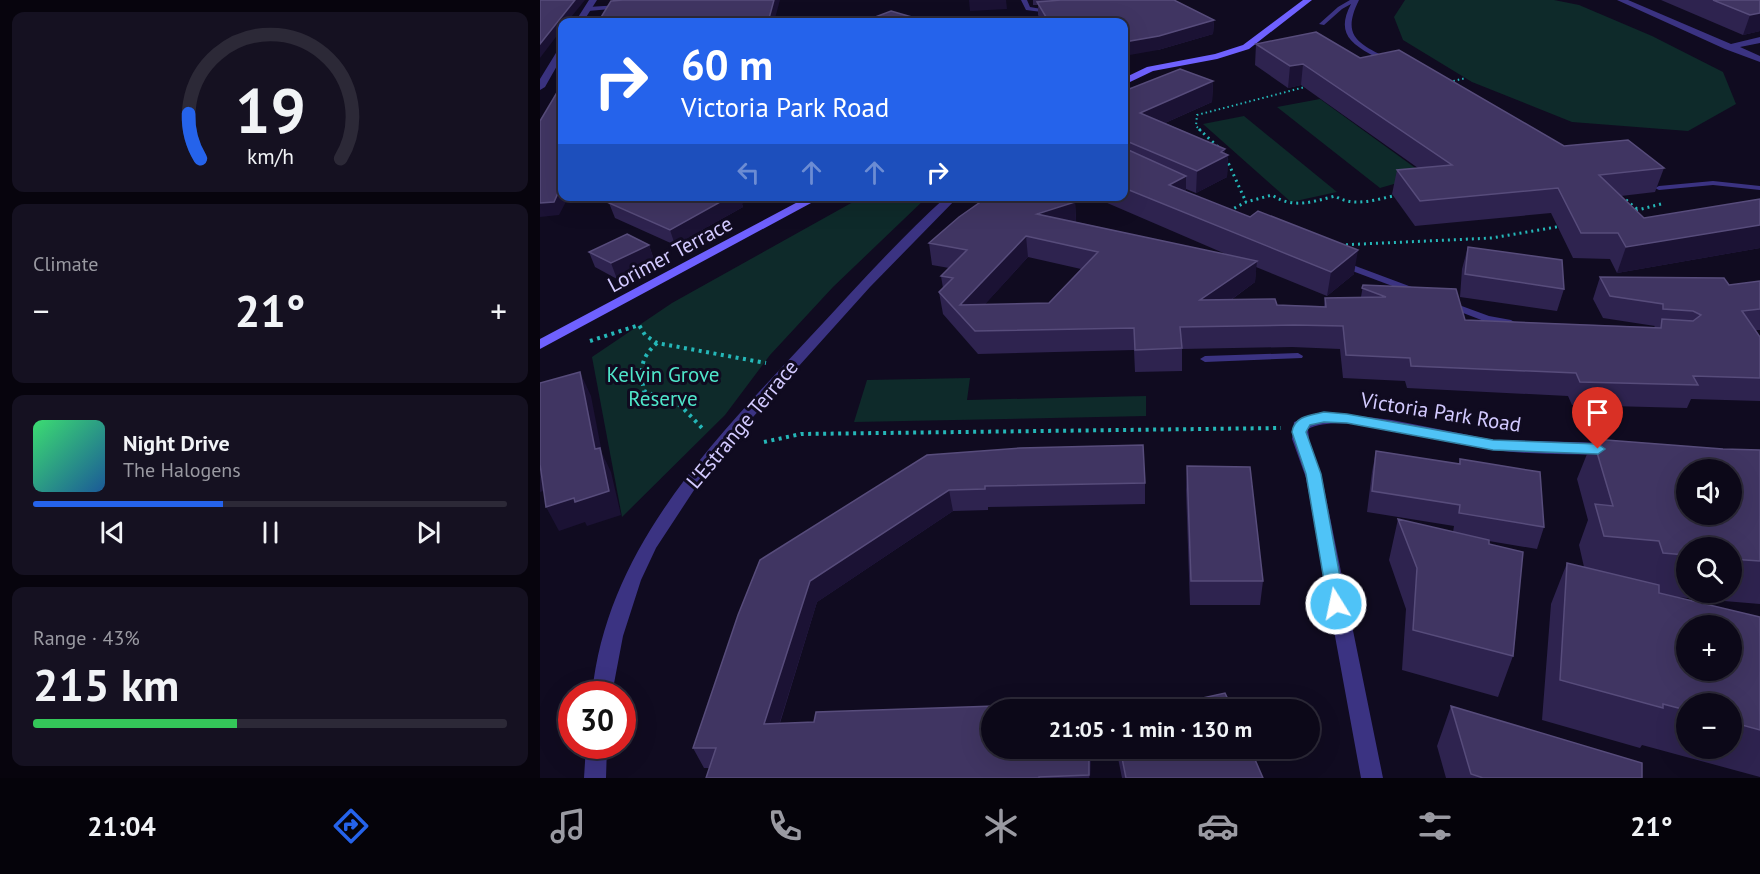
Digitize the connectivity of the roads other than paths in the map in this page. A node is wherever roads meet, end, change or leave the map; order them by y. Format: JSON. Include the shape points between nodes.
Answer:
{"nodes":[{"id":1,"x":593,"y":0,"type":"edge"},
{"id":2,"x":1024,"y":0,"type":"edge"},
{"id":3,"x":1308,"y":0,"type":"edge"},
{"id":4,"x":1355,"y":0,"type":"edge"},
{"id":5,"x":1621,"y":0,"type":"edge"},
{"id":6,"x":624,"y":7,"type":"edge"},
{"id":7,"x":588,"y":9,"type":"junction"},
{"id":8,"x":1056,"y":10,"type":"edge"},
{"id":9,"x":582,"y":18,"type":"edge"},
{"id":10,"x":1322,"y":24,"type":"dead end"},
{"id":11,"x":1760,"y":40,"type":"edge"},
{"id":12,"x":1727,"y":47,"type":"junction"},
{"id":13,"x":558,"y":57,"type":"edge"},
{"id":14,"x":1760,"y":59,"type":"edge"},
{"id":15,"x":1400,"y":67,"type":"edge"},
{"id":16,"x":1128,"y":77,"type":"edge"},
{"id":17,"x":540,"y":87,"type":"edge"},
{"id":18,"x":1659,"y":188,"type":"edge"},
{"id":19,"x":1760,"y":188,"type":"edge"},
{"id":20,"x":810,"y":201,"type":"edge"},
{"id":21,"x":949,"y":201,"type":"edge"},
{"id":22,"x":1330,"y":258,"type":"edge"},
{"id":23,"x":1423,"y":295,"type":"edge"},
{"id":24,"x":1434,"y":299,"type":"edge"},
{"id":25,"x":1517,"y":325,"type":"edge"},
{"id":26,"x":540,"y":345,"type":"edge"},
{"id":27,"x":1298,"y":356,"type":"dead end"},
{"id":28,"x":1205,"y":359,"type":"dead end"},
{"id":29,"x":1621,"y":449,"type":"edge"},
{"id":30,"x":605,"y":681,"type":"edge"},
{"id":31,"x":596,"y":759,"type":"edge"},
{"id":32,"x":595,"y":778,"type":"edge"},
{"id":33,"x":1372,"y":778,"type":"edge"}],
"edges":[{"from":1,"to":7,"type":"street"},
{"from":2,"to":8,"type":"lane","via":[[1028,9]]},
{"from":3,"to":16,"type":"street","via":[[1238,50]]},
{"from":4,"to":10,"type":"lane"},
{"from":4,"to":15,"type":"lane","via":[[1348,18],[1350,36],[1359,46]]},
{"from":5,"to":12,"type":"street"},
{"from":6,"to":7,"type":"lane"},
{"from":7,"to":9,"type":"street"},
{"from":11,"to":12,"type":"street"},
{"from":12,"to":14,"type":"street"},
{"from":13,"to":17,"type":"street"},
{"from":18,"to":19,"type":"lane","via":[[1713,183]]},
{"from":20,"to":26,"type":"street","name":"Lorimer Terrace"},
{"from":21,"to":30,"type":"street","name":"L'Estrange Terrace","via":[[906,240],[766,393],[699,471],[661,523],[631,581]]},
{"from":22,"to":23,"type":"lane"},
{"from":24,"to":25,"type":"lane","via":[[1487,319]]},
{"from":27,"to":28,"type":"lane"},
{"from":29,"to":33,"type":"street","name":"Victoria Park Road","via":[[1493,445],[1332,417],[1313,418],[1302,424],[1299,428],[1313,474]]},
{"from":31,"to":32,"type":"street"}]}
